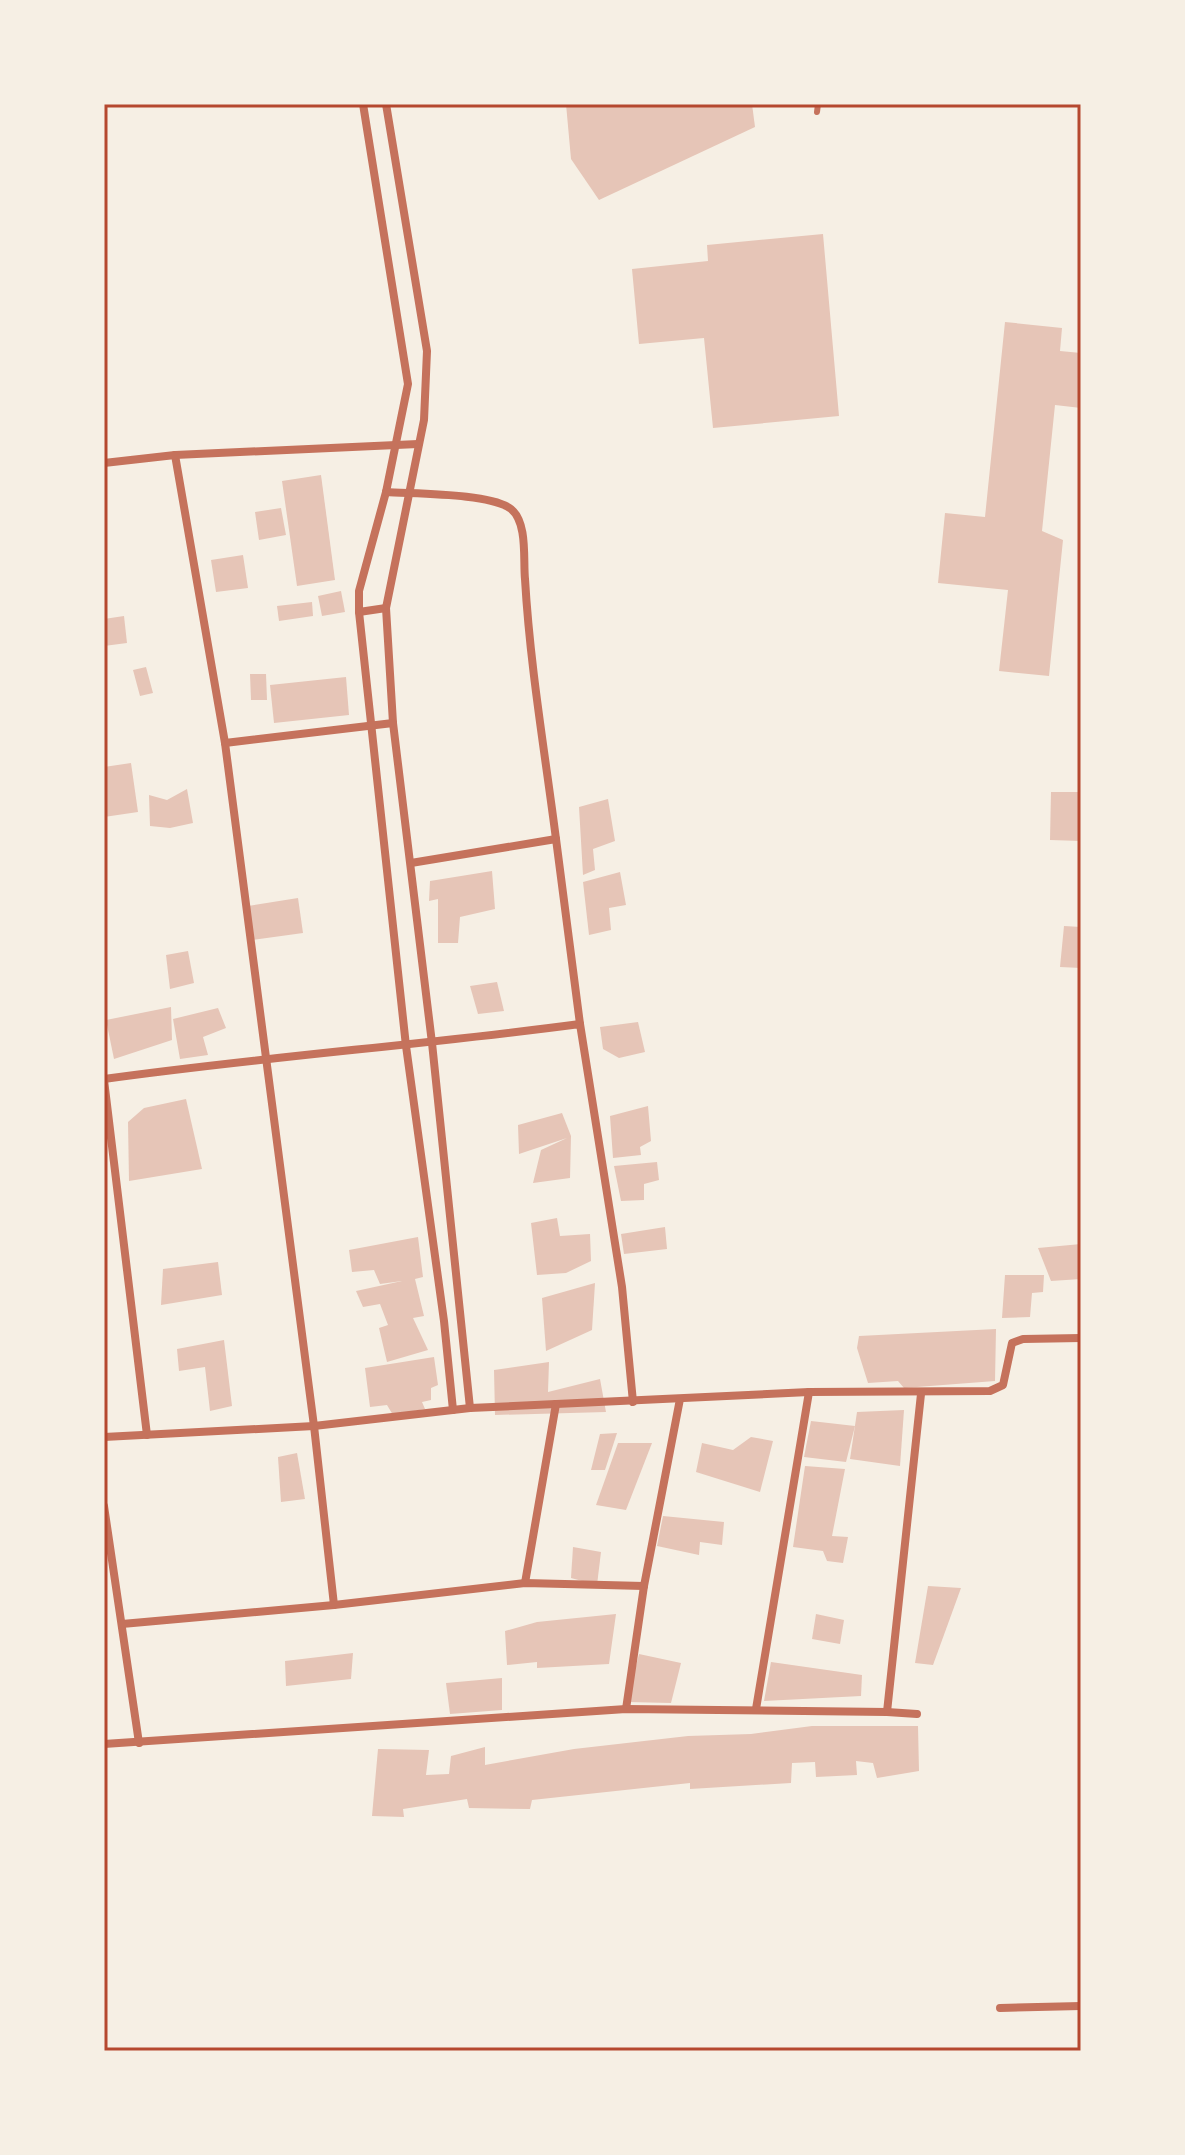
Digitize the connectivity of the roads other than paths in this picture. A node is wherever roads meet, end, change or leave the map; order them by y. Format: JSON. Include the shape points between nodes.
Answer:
{"nodes":[{"id":1,"x":363,"y":104,"type":"edge"},
{"id":2,"x":386,"y":104,"type":"edge"},
{"id":3,"x":418,"y":444,"type":"junction"},
{"id":4,"x":396,"y":445,"type":"junction"},
{"id":5,"x":175,"y":455,"type":"junction"},
{"id":6,"x":104,"y":463,"type":"edge"},
{"id":7,"x":386,"y":492,"type":"junction"},
{"id":8,"x":410,"y":493,"type":"junction"},
{"id":9,"x":386,"y":608,"type":"junction"},
{"id":10,"x":359,"y":612,"type":"junction"},
{"id":11,"x":393,"y":723,"type":"junction"},
{"id":12,"x":371,"y":726,"type":"junction"},
{"id":13,"x":225,"y":743,"type":"junction"},
{"id":14,"x":556,"y":839,"type":"junction"},
{"id":15,"x":411,"y":863,"type":"junction"},
{"id":16,"x":580,"y":1024,"type":"junction"},
{"id":17,"x":432,"y":1043,"type":"junction"},
{"id":18,"x":406,"y":1046,"type":"junction"},
{"id":19,"x":265,"y":1060,"type":"junction"},
{"id":20,"x":104,"y":1080,"type":"edge"},
{"id":21,"x":1081,"y":1338,"type":"edge"},
{"id":22,"x":809,"y":1392,"type":"junction"},
{"id":23,"x":921,"y":1394,"type":"junction"},
{"id":24,"x":680,"y":1399,"type":"junction"},
{"id":25,"x":633,"y":1402,"type":"junction"},
{"id":26,"x":556,"y":1404,"type":"junction"},
{"id":27,"x":470,"y":1408,"type":"junction"},
{"id":28,"x":453,"y":1410,"type":"junction"},
{"id":29,"x":314,"y":1426,"type":"junction"},
{"id":30,"x":147,"y":1435,"type":"junction"},
{"id":31,"x":104,"y":1437,"type":"edge"},
{"id":32,"x":104,"y":1506,"type":"edge"},
{"id":33,"x":525,"y":1583,"type":"junction"},
{"id":34,"x":644,"y":1586,"type":"junction"},
{"id":35,"x":334,"y":1605,"type":"junction"},
{"id":36,"x":122,"y":1624,"type":"junction"},
{"id":37,"x":626,"y":1709,"type":"junction"},
{"id":38,"x":756,"y":1709,"type":"junction"},
{"id":39,"x":887,"y":1712,"type":"junction"},
{"id":40,"x":917,"y":1714,"type":"dead end"},
{"id":41,"x":139,"y":1743,"type":"junction"},
{"id":42,"x":104,"y":1744,"type":"edge"},
{"id":43,"x":1081,"y":2006,"type":"edge"},
{"id":44,"x":1000,"y":2008,"type":"dead end"}],
"edges":[{"from":1,"to":4,"type":"street","via":[[408,384]]},
{"from":2,"to":3,"type":"street","via":[[427,351]]},
{"from":3,"to":4,"type":"street"},
{"from":3,"to":8,"type":"street"},
{"from":4,"to":5,"type":"street"},
{"from":4,"to":7,"type":"street"},
{"from":5,"to":6,"type":"street"},
{"from":5,"to":13,"type":"street"},
{"from":7,"to":8,"type":"street"},
{"from":7,"to":10,"type":"street","via":[[359,591]]},
{"from":8,"to":9,"type":"street"},
{"from":8,"to":14,"type":"street","via":[[484,499],[510,508],[519,522]]},
{"from":9,"to":10,"type":"street"},
{"from":9,"to":11,"type":"street"},
{"from":10,"to":12,"type":"street"},
{"from":11,"to":12,"type":"street"},
{"from":11,"to":15,"type":"street"},
{"from":12,"to":13,"type":"street"},
{"from":12,"to":18,"type":"street"},
{"from":13,"to":19,"type":"street"},
{"from":14,"to":15,"type":"street"},
{"from":14,"to":16,"type":"street"},
{"from":15,"to":17,"type":"street"},
{"from":16,"to":17,"type":"street"},
{"from":16,"to":25,"type":"street","via":[[622,1287]]},
{"from":17,"to":18,"type":"street"},
{"from":17,"to":27,"type":"street"},
{"from":18,"to":19,"type":"street"},
{"from":18,"to":28,"type":"street"},
{"from":19,"to":20,"type":"street"},
{"from":19,"to":29,"type":"street"},
{"from":20,"to":30,"type":"street"},
{"from":21,"to":23,"type":"street","via":[[1012,1343],[1003,1385],[996,1390]]},
{"from":22,"to":23,"type":"street"},
{"from":22,"to":24,"type":"street"},
{"from":22,"to":38,"type":"street"},
{"from":23,"to":39,"type":"street"},
{"from":24,"to":25,"type":"street"},
{"from":24,"to":34,"type":"street"},
{"from":25,"to":26,"type":"street"},
{"from":26,"to":27,"type":"street"},
{"from":26,"to":33,"type":"street"},
{"from":27,"to":28,"type":"street"},
{"from":28,"to":29,"type":"street"},
{"from":29,"to":30,"type":"street"},
{"from":29,"to":35,"type":"street"},
{"from":30,"to":31,"type":"street"},
{"from":32,"to":36,"type":"street"},
{"from":33,"to":34,"type":"street"},
{"from":33,"to":35,"type":"street"},
{"from":34,"to":37,"type":"street"},
{"from":35,"to":36,"type":"street"},
{"from":36,"to":41,"type":"street"},
{"from":37,"to":38,"type":"street"},
{"from":37,"to":41,"type":"street"},
{"from":38,"to":39,"type":"street"},
{"from":39,"to":40,"type":"street"},
{"from":41,"to":42,"type":"street"},
{"from":43,"to":44,"type":"street"}]}
